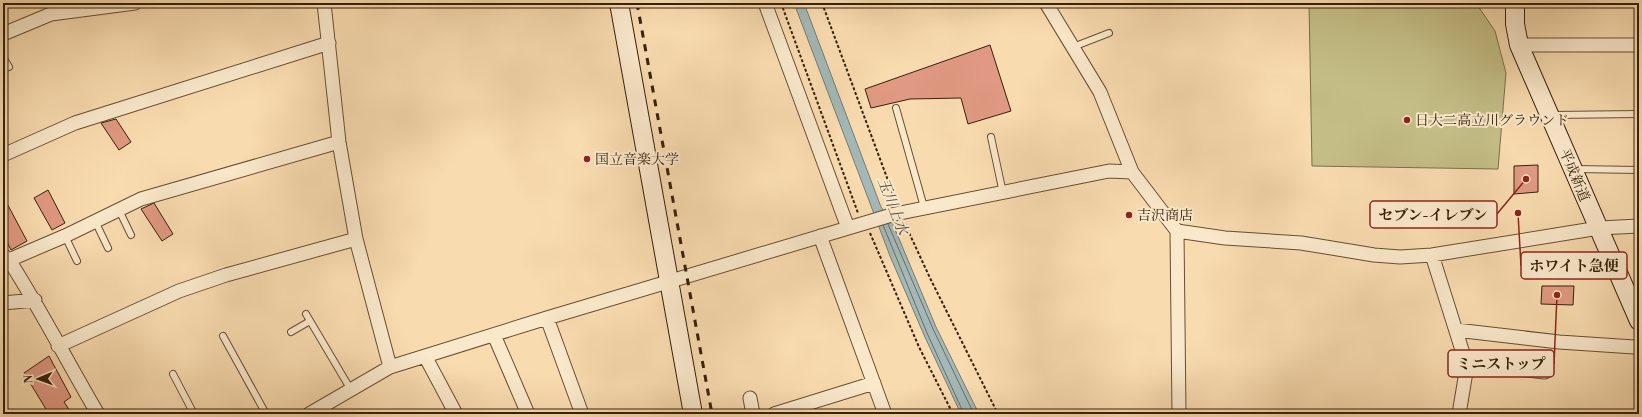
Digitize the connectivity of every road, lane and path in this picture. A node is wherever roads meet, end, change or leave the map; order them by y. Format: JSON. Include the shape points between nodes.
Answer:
{"nodes":[{"id":1,"x":135,"y":3,"type":"edge"},
{"id":2,"x":324,"y":3,"type":"edge"},
{"id":3,"x":619,"y":3,"type":"edge"},
{"id":4,"x":766,"y":3,"type":"edge"},
{"id":5,"x":781,"y":3,"type":"edge"},
{"id":6,"x":1046,"y":3,"type":"edge"},
{"id":7,"x":1515,"y":3,"type":"edge"},
{"id":8,"x":1109,"y":33,"type":"dead end"},
{"id":9,"x":3,"y":34,"type":"edge"},
{"id":10,"x":329,"y":43,"type":"junction"},
{"id":11,"x":1519,"y":45,"type":"junction"},
{"id":12,"x":1639,"y":45,"type":"edge"},
{"id":13,"x":1073,"y":47,"type":"junction"},
{"id":14,"x":3,"y":57,"type":"edge"},
{"id":15,"x":9,"y":67,"type":"dead end"},
{"id":16,"x":896,"y":108,"type":"dead end"},
{"id":17,"x":1639,"y":114,"type":"edge"},
{"id":18,"x":1550,"y":115,"type":"junction"},
{"id":19,"x":991,"y":136,"type":"dead end"},
{"id":20,"x":339,"y":142,"type":"junction"},
{"id":21,"x":3,"y":155,"type":"edge"},
{"id":22,"x":1573,"y":169,"type":"junction"},
{"id":23,"x":1639,"y":170,"type":"edge"},
{"id":24,"x":1132,"y":172,"type":"junction"},
{"id":25,"x":1003,"y":192,"type":"junction"},
{"id":26,"x":924,"y":207,"type":"junction"},
{"id":27,"x":119,"y":210,"type":"junction"},
{"id":28,"x":95,"y":221,"type":"junction"},
{"id":29,"x":869,"y":222,"type":"junction"},
{"id":30,"x":1639,"y":226,"type":"edge"},
{"id":31,"x":848,"y":228,"type":"junction"},
{"id":32,"x":1599,"y":228,"type":"junction"},
{"id":33,"x":1177,"y":231,"type":"junction"},
{"id":34,"x":131,"y":235,"type":"dead end"},
{"id":35,"x":65,"y":236,"type":"junction"},
{"id":36,"x":820,"y":236,"type":"junction"},
{"id":37,"x":356,"y":239,"type":"junction"},
{"id":38,"x":108,"y":248,"type":"dead end"},
{"id":39,"x":1432,"y":254,"type":"junction"},
{"id":40,"x":6,"y":257,"type":"edge"},
{"id":41,"x":77,"y":261,"type":"dead end"},
{"id":42,"x":669,"y":282,"type":"junction"},
{"id":43,"x":35,"y":300,"type":"junction"},
{"id":44,"x":3,"y":303,"type":"edge"},
{"id":45,"x":306,"y":314,"type":"dead end"},
{"id":46,"x":547,"y":318,"type":"junction"},
{"id":47,"x":310,"y":321,"type":"junction"},
{"id":48,"x":1639,"y":321,"type":"edge"},
{"id":49,"x":1456,"y":330,"type":"junction"},
{"id":50,"x":292,"y":332,"type":"dead end"},
{"id":51,"x":494,"y":335,"type":"junction"},
{"id":52,"x":223,"y":336,"type":"dead end"},
{"id":53,"x":1639,"y":345,"type":"edge"},
{"id":54,"x":58,"y":346,"type":"junction"},
{"id":55,"x":425,"y":356,"type":"junction"},
{"id":56,"x":1467,"y":366,"type":"junction"},
{"id":57,"x":390,"y":367,"type":"junction"},
{"id":58,"x":1545,"y":372,"type":"dead end"},
{"id":59,"x":173,"y":374,"type":"dead end"},
{"id":60,"x":874,"y":383,"type":"junction"},
{"id":61,"x":351,"y":390,"type":"junction"},
{"id":62,"x":750,"y":398,"type":"dead end"},
{"id":63,"x":98,"y":414,"type":"edge"},
{"id":64,"x":194,"y":414,"type":"edge"},
{"id":65,"x":266,"y":414,"type":"edge"},
{"id":66,"x":309,"y":414,"type":"edge"},
{"id":67,"x":456,"y":414,"type":"edge"},
{"id":68,"x":528,"y":414,"type":"edge"},
{"id":69,"x":582,"y":414,"type":"edge"},
{"id":70,"x":693,"y":414,"type":"edge"},
{"id":71,"x":753,"y":414,"type":"edge"},
{"id":72,"x":774,"y":414,"type":"edge"},
{"id":73,"x":885,"y":414,"type":"edge"},
{"id":74,"x":953,"y":414,"type":"edge"},
{"id":75,"x":1179,"y":414,"type":"edge"},
{"id":76,"x":1459,"y":414,"type":"edge"}],
"edges":[{"from":1,"to":9,"type":"street","via":[[51,14]]},
{"from":2,"to":10,"type":"street"},
{"from":3,"to":42,"type":"street"},
{"from":4,"to":31,"type":"street"},
{"from":5,"to":29,"type":"path","via":[[858,212]]},
{"from":6,"to":13,"type":"street"},
{"from":7,"to":11,"type":"street","name":"平成新道"},
{"from":8,"to":13,"type":"lane"},
{"from":10,"to":20,"type":"street"},
{"from":10,"to":21,"type":"street","via":[[75,122]]},
{"from":11,"to":12,"type":"street"},
{"from":11,"to":18,"type":"street","name":"平成新道"},
{"from":13,"to":24,"type":"street","via":[[1100,92]]},
{"from":14,"to":15,"type":"lane"},
{"from":16,"to":26,"type":"lane"},
{"from":17,"to":18,"type":"lane"},
{"from":18,"to":22,"type":"street","name":"平成新道"},
{"from":19,"to":25,"type":"lane"},
{"from":20,"to":27,"type":"street","via":[[141,199]]},
{"from":20,"to":37,"type":"street"},
{"from":22,"to":23,"type":"lane"},
{"from":22,"to":32,"type":"street","name":"平成新道"},
{"from":24,"to":25,"type":"street","via":[[1109,171]]},
{"from":24,"to":33,"type":"street"},
{"from":25,"to":26,"type":"street"},
{"from":26,"to":29,"type":"street"},
{"from":27,"to":28,"type":"street"},
{"from":27,"to":34,"type":"lane"},
{"from":28,"to":35,"type":"street"},
{"from":28,"to":38,"type":"lane"},
{"from":29,"to":31,"type":"street"},
{"from":29,"to":74,"type":"path","via":[[919,347]]},
{"from":30,"to":32,"type":"street"},
{"from":31,"to":36,"type":"street"},
{"from":32,"to":39,"type":"street"},
{"from":32,"to":48,"type":"street","name":"平成新道"},
{"from":33,"to":39,"type":"street","via":[[1225,238],[1302,243],[1374,255],[1400,257]]},
{"from":33,"to":75,"type":"street"},
{"from":35,"to":40,"type":"street"},
{"from":35,"to":41,"type":"lane"},
{"from":36,"to":42,"type":"street"},
{"from":36,"to":60,"type":"street"},
{"from":37,"to":54,"type":"street","via":[[226,275],[179,291]]},
{"from":37,"to":57,"type":"street"},
{"from":39,"to":49,"type":"street"},
{"from":40,"to":43,"type":"street"},
{"from":42,"to":46,"type":"street"},
{"from":42,"to":70,"type":"street"},
{"from":43,"to":44,"type":"street"},
{"from":43,"to":54,"type":"street"},
{"from":45,"to":47,"type":"lane"},
{"from":46,"to":51,"type":"street"},
{"from":46,"to":69,"type":"street"},
{"from":47,"to":50,"type":"lane"},
{"from":47,"to":61,"type":"lane"},
{"from":49,"to":53,"type":"street","via":[[1559,342],[1634,347]]},
{"from":49,"to":56,"type":"street"},
{"from":51,"to":55,"type":"street"},
{"from":51,"to":68,"type":"street"},
{"from":52,"to":65,"type":"lane"},
{"from":54,"to":63,"type":"street"},
{"from":55,"to":57,"type":"street"},
{"from":55,"to":67,"type":"street"},
{"from":56,"to":58,"type":"street"},
{"from":56,"to":76,"type":"street"},
{"from":57,"to":61,"type":"street"},
{"from":59,"to":64,"type":"lane"},
{"from":60,"to":72,"type":"street"},
{"from":60,"to":73,"type":"street"},
{"from":61,"to":66,"type":"street"},
{"from":62,"to":71,"type":"street"}]}
